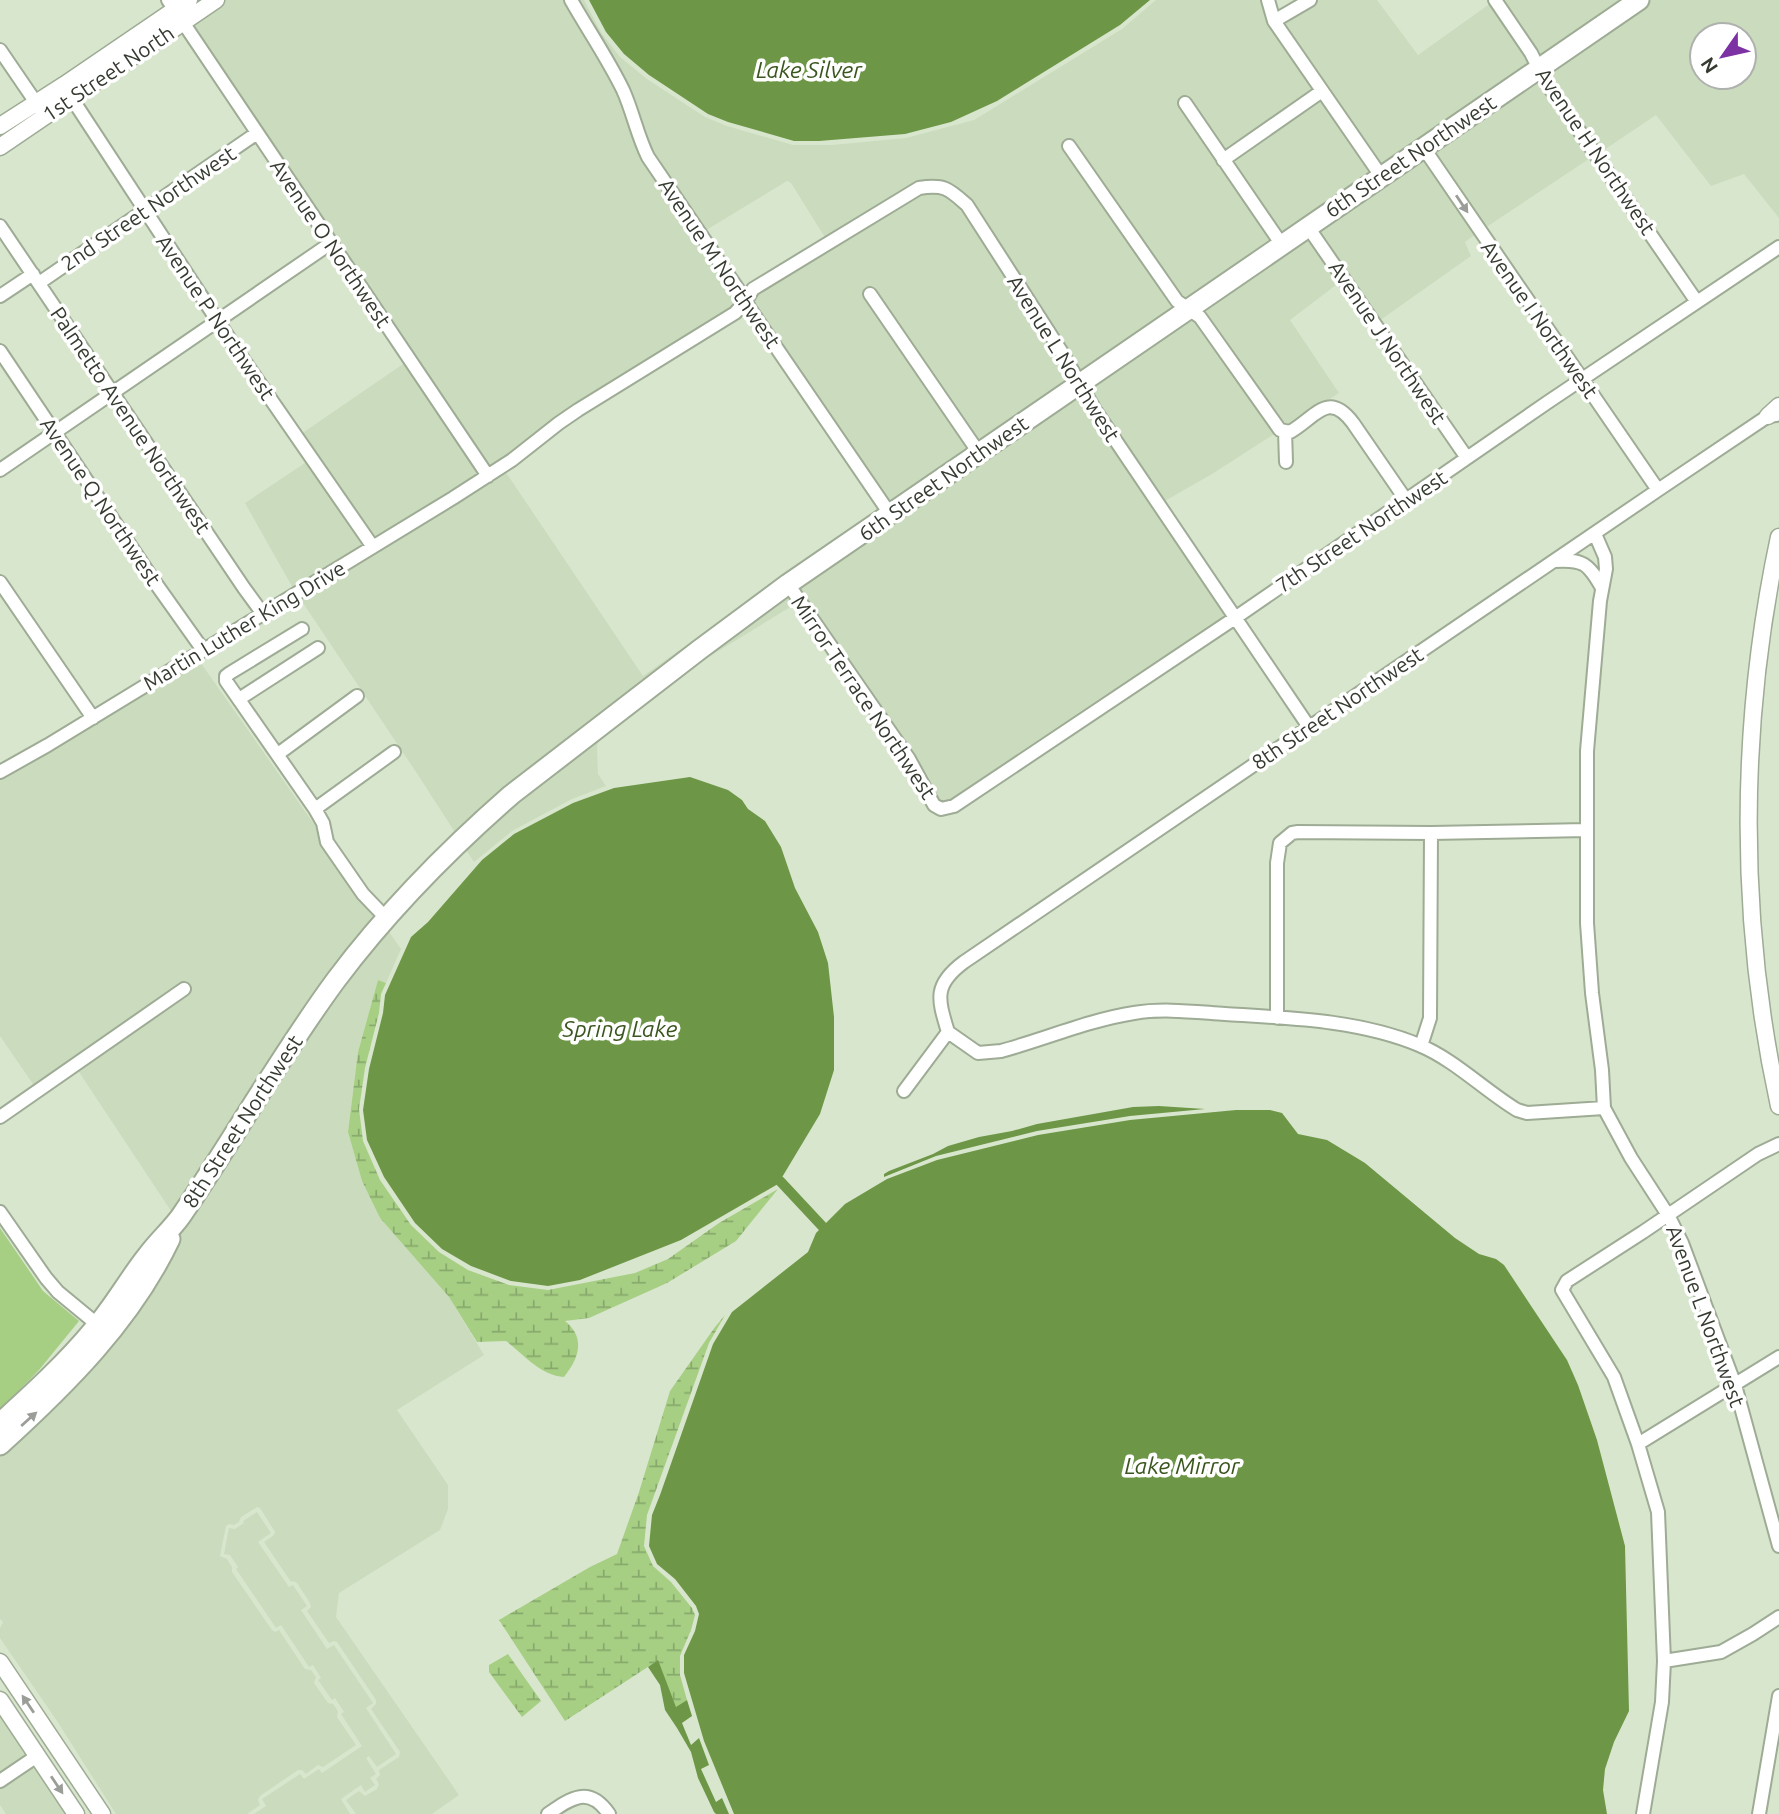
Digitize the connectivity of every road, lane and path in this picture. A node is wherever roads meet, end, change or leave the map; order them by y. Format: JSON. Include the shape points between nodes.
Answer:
{"nodes":[{"id":1,"x":189,"y":0,"type":"edge"},
{"id":2,"x":216,"y":0,"type":"edge"},
{"id":3,"x":571,"y":0,"type":"edge"},
{"id":4,"x":1268,"y":0,"type":"edge"},
{"id":5,"x":1310,"y":0,"type":"edge"},
{"id":6,"x":1495,"y":0,"type":"edge"},
{"id":7,"x":1639,"y":0,"type":"edge"},
{"id":8,"x":175,"y":11,"type":"edge"},
{"id":9,"x":1274,"y":21,"type":"junction"},
{"id":10,"x":0,"y":50,"type":"edge"},
{"id":11,"x":1539,"y":68,"type":"junction"},
{"id":12,"x":68,"y":91,"type":"junction"},
{"id":13,"x":1322,"y":91,"type":"junction"},
{"id":14,"x":1185,"y":103,"type":"dead end"},
{"id":15,"x":41,"y":109,"type":"junction"},
{"id":16,"x":0,"y":126,"type":"edge"},
{"id":17,"x":257,"y":133,"type":"junction"},
{"id":18,"x":0,"y":146,"type":"edge"},
{"id":19,"x":1069,"y":146,"type":"dead end"},
{"id":20,"x":1423,"y":147,"type":"junction"},
{"id":21,"x":1223,"y":160,"type":"junction"},
{"id":22,"x":1381,"y":176,"type":"junction"},
{"id":23,"x":145,"y":209,"type":"junction"},
{"id":24,"x":0,"y":226,"type":"edge"},
{"id":25,"x":1308,"y":226,"type":"junction"},
{"id":26,"x":331,"y":243,"type":"junction"},
{"id":27,"x":1282,"y":245,"type":"junction"},
{"id":28,"x":1779,"y":247,"type":"edge"},
{"id":29,"x":36,"y":278,"type":"junction"},
{"id":30,"x":870,"y":294,"type":"dead end"},
{"id":31,"x":0,"y":296,"type":"edge"},
{"id":32,"x":746,"y":301,"type":"junction"},
{"id":33,"x":1697,"y":302,"type":"junction"},
{"id":34,"x":1188,"y":310,"type":"junction"},
{"id":35,"x":218,"y":321,"type":"junction"},
{"id":36,"x":0,"y":351,"type":"edge"},
{"id":37,"x":1581,"y":380,"type":"junction"},
{"id":38,"x":1080,"y":384,"type":"junction"},
{"id":39,"x":113,"y":393,"type":"junction"},
{"id":40,"x":1775,"y":412,"type":"edge"},
{"id":41,"x":1285,"y":431,"type":"junction"},
{"id":42,"x":55,"y":432,"type":"junction"},
{"id":43,"x":979,"y":453,"type":"junction"},
{"id":44,"x":1467,"y":458,"type":"junction"},
{"id":45,"x":1286,"y":463,"type":"dead end"},
{"id":46,"x":0,"y":470,"type":"edge"},
{"id":47,"x":488,"y":476,"type":"junction"},
{"id":48,"x":1658,"y":489,"type":"junction"},
{"id":49,"x":1406,"y":500,"type":"junction"},
{"id":50,"x":890,"y":514,"type":"junction"},
{"id":51,"x":1595,"y":534,"type":"junction"},
{"id":52,"x":1779,"y":537,"type":"edge"},
{"id":53,"x":373,"y":547,"type":"junction"},
{"id":54,"x":1554,"y":561,"type":"junction"},
{"id":55,"x":0,"y":582,"type":"edge"},
{"id":56,"x":788,"y":584,"type":"junction"},
{"id":57,"x":1602,"y":587,"type":"junction"},
{"id":58,"x":263,"y":614,"type":"junction"},
{"id":59,"x":1235,"y":618,"type":"junction"},
{"id":60,"x":302,"y":629,"type":"dead end"},
{"id":61,"x":318,"y":648,"type":"dead end"},
{"id":62,"x":203,"y":650,"type":"junction"},
{"id":63,"x":357,"y":696,"type":"dead end"},
{"id":64,"x":239,"y":699,"type":"junction"},
{"id":65,"x":93,"y":718,"type":"junction"},
{"id":66,"x":1310,"y":727,"type":"junction"},
{"id":67,"x":394,"y":752,"type":"dead end"},
{"id":68,"x":278,"y":754,"type":"junction"},
{"id":69,"x":0,"y":772,"type":"edge"},
{"id":70,"x":315,"y":809,"type":"junction"},
{"id":71,"x":941,"y":809,"type":"joint"},
{"id":72,"x":1586,"y":830,"type":"junction"},
{"id":73,"x":1431,"y":833,"type":"junction"},
{"id":74,"x":387,"y":918,"type":"junction"},
{"id":75,"x":184,"y":989,"type":"dead end"},
{"id":76,"x":1277,"y":1018,"type":"junction"},
{"id":77,"x":306,"y":1023,"type":"joint"},
{"id":78,"x":948,"y":1032,"type":"junction"},
{"id":79,"x":1421,"y":1046,"type":"junction"},
{"id":80,"x":904,"y":1091,"type":"dead end"},
{"id":81,"x":1779,"y":1106,"type":"edge"},
{"id":82,"x":1604,"y":1108,"type":"junction"},
{"id":83,"x":0,"y":1117,"type":"edge"},
{"id":84,"x":1779,"y":1144,"type":"edge"},
{"id":85,"x":0,"y":1212,"type":"edge"},
{"id":86,"x":1668,"y":1215,"type":"junction"},
{"id":87,"x":179,"y":1219,"type":"junction"},
{"id":88,"x":96,"y":1328,"type":"junction"},
{"id":89,"x":1779,"y":1357,"type":"edge"},
{"id":90,"x":1735,"y":1385,"type":"junction"},
{"id":91,"x":54,"y":1396,"type":"junction"},
{"id":92,"x":0,"y":1423,"type":"edge"},
{"id":93,"x":1638,"y":1444,"type":"junction"},
{"id":94,"x":0,"y":1445,"type":"edge"},
{"id":95,"x":1778,"y":1542,"type":"edge"},
{"id":96,"x":1779,"y":1617,"type":"edge"},
{"id":97,"x":1664,"y":1661,"type":"junction"},
{"id":98,"x":0,"y":1662,"type":"edge"},
{"id":99,"x":1779,"y":1696,"type":"edge"},
{"id":100,"x":0,"y":1700,"type":"edge"},
{"id":101,"x":55,"y":1743,"type":"junction"},
{"id":102,"x":37,"y":1756,"type":"junction"},
{"id":103,"x":0,"y":1781,"type":"edge"},
{"id":104,"x":76,"y":1814,"type":"edge"},
{"id":105,"x":102,"y":1814,"type":"edge"},
{"id":106,"x":548,"y":1814,"type":"edge"},
{"id":107,"x":609,"y":1814,"type":"edge"},
{"id":108,"x":1643,"y":1814,"type":"edge"},
{"id":109,"x":1759,"y":1814,"type":"edge"}],
"edges":[{"from":1,"to":8,"type":"main road","name":"1st Street North"},
{"from":2,"to":8,"type":"main road","name":"1st Street North"},
{"from":3,"to":32,"type":"street","name":"Avenue M Northwest","via":[[623,90],[648,157]]},
{"from":4,"to":9,"type":"street"},
{"from":5,"to":9,"type":"street"},
{"from":6,"to":11,"type":"street","name":"Avenue H Northwest"},
{"from":7,"to":11,"type":"highway","name":"6th Street Northwest"},
{"from":8,"to":12,"type":"main road","name":"1st Street North"},
{"from":8,"to":17,"type":"street","name":"Avenue O Northwest"},
{"from":9,"to":13,"type":"street"},
{"from":10,"to":15,"type":"street"},
{"from":11,"to":20,"type":"highway","name":"6th Street Northwest"},
{"from":11,"to":33,"type":"street","name":"Avenue H Northwest"},
{"from":12,"to":15,"type":"main road","name":"1st Street North"},
{"from":12,"to":23,"type":"street","name":"Avenue P Northwest"},
{"from":13,"to":21,"type":"street"},
{"from":13,"to":22,"type":"street"},
{"from":14,"to":21,"type":"street"},
{"from":15,"to":16,"type":"main road","name":"1st Street North"},
{"from":15,"to":18,"type":"main road","name":"1st Street North"},
{"from":17,"to":23,"type":"street","name":"2nd Street Northwest"},
{"from":17,"to":26,"type":"street","name":"Avenue O Northwest"},
{"from":19,"to":34,"type":"street","via":[[1157,274]]},
{"from":20,"to":22,"type":"highway","name":"6th Street Northwest"},
{"from":20,"to":37,"type":"street","name":"Avenue I Northwest","one_way":true},
{"from":21,"to":27,"type":"street"},
{"from":22,"to":25,"type":"highway","name":"6th Street Northwest"},
{"from":23,"to":29,"type":"street","name":"2nd Street Northwest"},
{"from":23,"to":35,"type":"street","name":"Avenue P Northwest"},
{"from":24,"to":29,"type":"street","name":"Palmetto Avenue Northwest"},
{"from":25,"to":27,"type":"highway","name":"6th Street Northwest"},
{"from":25,"to":44,"type":"street","name":"Avenue J Northwest"},
{"from":26,"to":35,"type":"street"},
{"from":26,"to":47,"type":"street","name":"Avenue O Northwest"},
{"from":27,"to":34,"type":"highway","name":"6th Street Northwest"},
{"from":28,"to":33,"type":"street","name":"7th Street Northwest"},
{"from":29,"to":31,"type":"street","name":"2nd Street Northwest"},
{"from":29,"to":39,"type":"street","name":"Palmetto Avenue Northwest"},
{"from":30,"to":43,"type":"street"},
{"from":32,"to":38,"type":"street","name":"Avenue L Northwest","via":[[753,289],[919,187],[949,189],[967,205]]},
{"from":32,"to":47,"type":"street","name":"Avenue L Northwest","via":[[735,313],[559,423]]},
{"from":32,"to":50,"type":"street","name":"Avenue M Northwest"},
{"from":33,"to":37,"type":"street","name":"7th Street Northwest"},
{"from":34,"to":38,"type":"highway","name":"6th Street Northwest"},
{"from":34,"to":41,"type":"street","via":[[1200,317],[1275,425]]},
{"from":35,"to":39,"type":"street"},
{"from":35,"to":53,"type":"street","name":"Avenue P Northwest"},
{"from":36,"to":42,"type":"street","name":"Avenue Q Northwest"},
{"from":37,"to":44,"type":"street","name":"7th Street Northwest"},
{"from":37,"to":48,"type":"street","name":"Avenue I Northwest"},
{"from":38,"to":43,"type":"highway","name":"6th Street Northwest"},
{"from":38,"to":59,"type":"street","name":"Avenue L Northwest"},
{"from":39,"to":42,"type":"street"},
{"from":39,"to":58,"type":"street","name":"Palmetto Avenue Northwest"},
{"from":40,"to":48,"type":"street","name":"8th Street Northwest"},
{"from":41,"to":45,"type":"street"},
{"from":41,"to":49,"type":"street","via":[[1331,405],[1345,411]]},
{"from":42,"to":46,"type":"street"},
{"from":42,"to":62,"type":"street","name":"Avenue Q Northwest"},
{"from":43,"to":50,"type":"highway","name":"6th Street Northwest"},
{"from":44,"to":49,"type":"street","name":"7th Street Northwest"},
{"from":47,"to":53,"type":"street","name":"Martin Luther King Drive"},
{"from":48,"to":51,"type":"street","name":"8th Street Northwest"},
{"from":49,"to":59,"type":"street","name":"7th Street Northwest"},
{"from":50,"to":56,"type":"highway","name":"6th Street Northwest"},
{"from":51,"to":54,"type":"street","name":"8th Street Northwest"},
{"from":51,"to":57,"type":"street","via":[[1605,557]]},
{"from":52,"to":81,"type":"main road","via":[[1753,700],[1748,813],[1756,958]]},
{"from":53,"to":58,"type":"street","name":"Martin Luther King Drive"},
{"from":54,"to":57,"type":"street","via":[[1579,561],[1592,569]]},
{"from":54,"to":66,"type":"street","name":"8th Street Northwest"},
{"from":55,"to":65,"type":"street"},
{"from":56,"to":71,"type":"street","name":"Mirror Terrace Northwest","via":[[909,759],[934,805]]},
{"from":56,"to":74,"type":"highway","name":"6th Street Northwest","via":[[511,795]]},
{"from":57,"to":72,"type":"street","via":[[1591,689]]},
{"from":58,"to":62,"type":"street","name":"Martin Luther King Drive"},
{"from":59,"to":66,"type":"street","name":"Avenue L Northwest"},
{"from":59,"to":71,"type":"street","name":"7th Street Northwest","via":[[960,803]]},
{"from":60,"to":64,"type":"street","via":[[226,676]]},
{"from":61,"to":64,"type":"street"},
{"from":62,"to":65,"type":"street","name":"Martin Luther King Drive"},
{"from":63,"to":68,"type":"street"},
{"from":64,"to":68,"type":"street"},
{"from":65,"to":69,"type":"street","name":"Martin Luther King Drive"},
{"from":66,"to":78,"type":"street","name":"8th Street Northwest","via":[[954,970],[939,1003]]},
{"from":67,"to":70,"type":"street"},
{"from":68,"to":70,"type":"street"},
{"from":70,"to":74,"type":"street","via":[[327,842],[363,894]]},
{"from":72,"to":73,"type":"street"},
{"from":72,"to":82,"type":"street","via":[[1587,923]]},
{"from":73,"to":76,"type":"street","via":[[1298,832],[1280,843]]},
{"from":73,"to":79,"type":"street","via":[[1430,1018]]},
{"from":74,"to":77,"type":"highway","name":"6th Street Northwest"},
{"from":75,"to":83,"type":"street"},
{"from":76,"to":78,"type":"street","via":[[1158,1010],[1120,1016],[1001,1051],[978,1052]]},
{"from":76,"to":79,"type":"street","via":[[1354,1027]]},
{"from":77,"to":87,"type":"highway","name":"8th Street Northwest"},
{"from":78,"to":80,"type":"street"},
{"from":79,"to":82,"type":"street","via":[[1517,1110]]},
{"from":82,"to":86,"type":"street","name":"Avenue L Northwest"},
{"from":84,"to":86,"type":"street"},
{"from":85,"to":88,"type":"street","via":[[46,1278]]},
{"from":86,"to":90,"type":"street","name":"Avenue L Northwest"},
{"from":86,"to":93,"type":"street","via":[[1567,1281],[1562,1290],[1614,1377]]},
{"from":87,"to":88,"type":"highway","name":"8th Street Northwest"},
{"from":87,"to":91,"type":"highway","name":"8th Street Northwest","via":[[158,1264],[125,1312]]},
{"from":88,"to":91,"type":"highway","via":[[57,1381]]},
{"from":88,"to":92,"type":"highway","name":"8th Street Northwest"},
{"from":89,"to":90,"type":"street"},
{"from":90,"to":93,"type":"street"},
{"from":90,"to":95,"type":"street","name":"Avenue L Northwest"},
{"from":94,"to":91,"type":"highway","name":"8th Street Northwest","one_way":true},
{"from":93,"to":97,"type":"street","via":[[1658,1512]]},
{"from":96,"to":97,"type":"street","via":[[1721,1652]]},
{"from":97,"to":108,"type":"street","via":[[1662,1702]]},
{"from":101,"to":98,"type":"main road","one_way":true},
{"from":99,"to":109,"type":"street"},
{"from":100,"to":102,"type":"main road"},
{"from":101,"to":102,"type":"main road"},
{"from":101,"to":105,"type":"main road"},
{"from":102,"to":103,"type":"street"},
{"from":102,"to":104,"type":"main road","one_way":true},
{"from":106,"to":107,"type":"street","via":[[577,1797],[600,1802]]}]}
